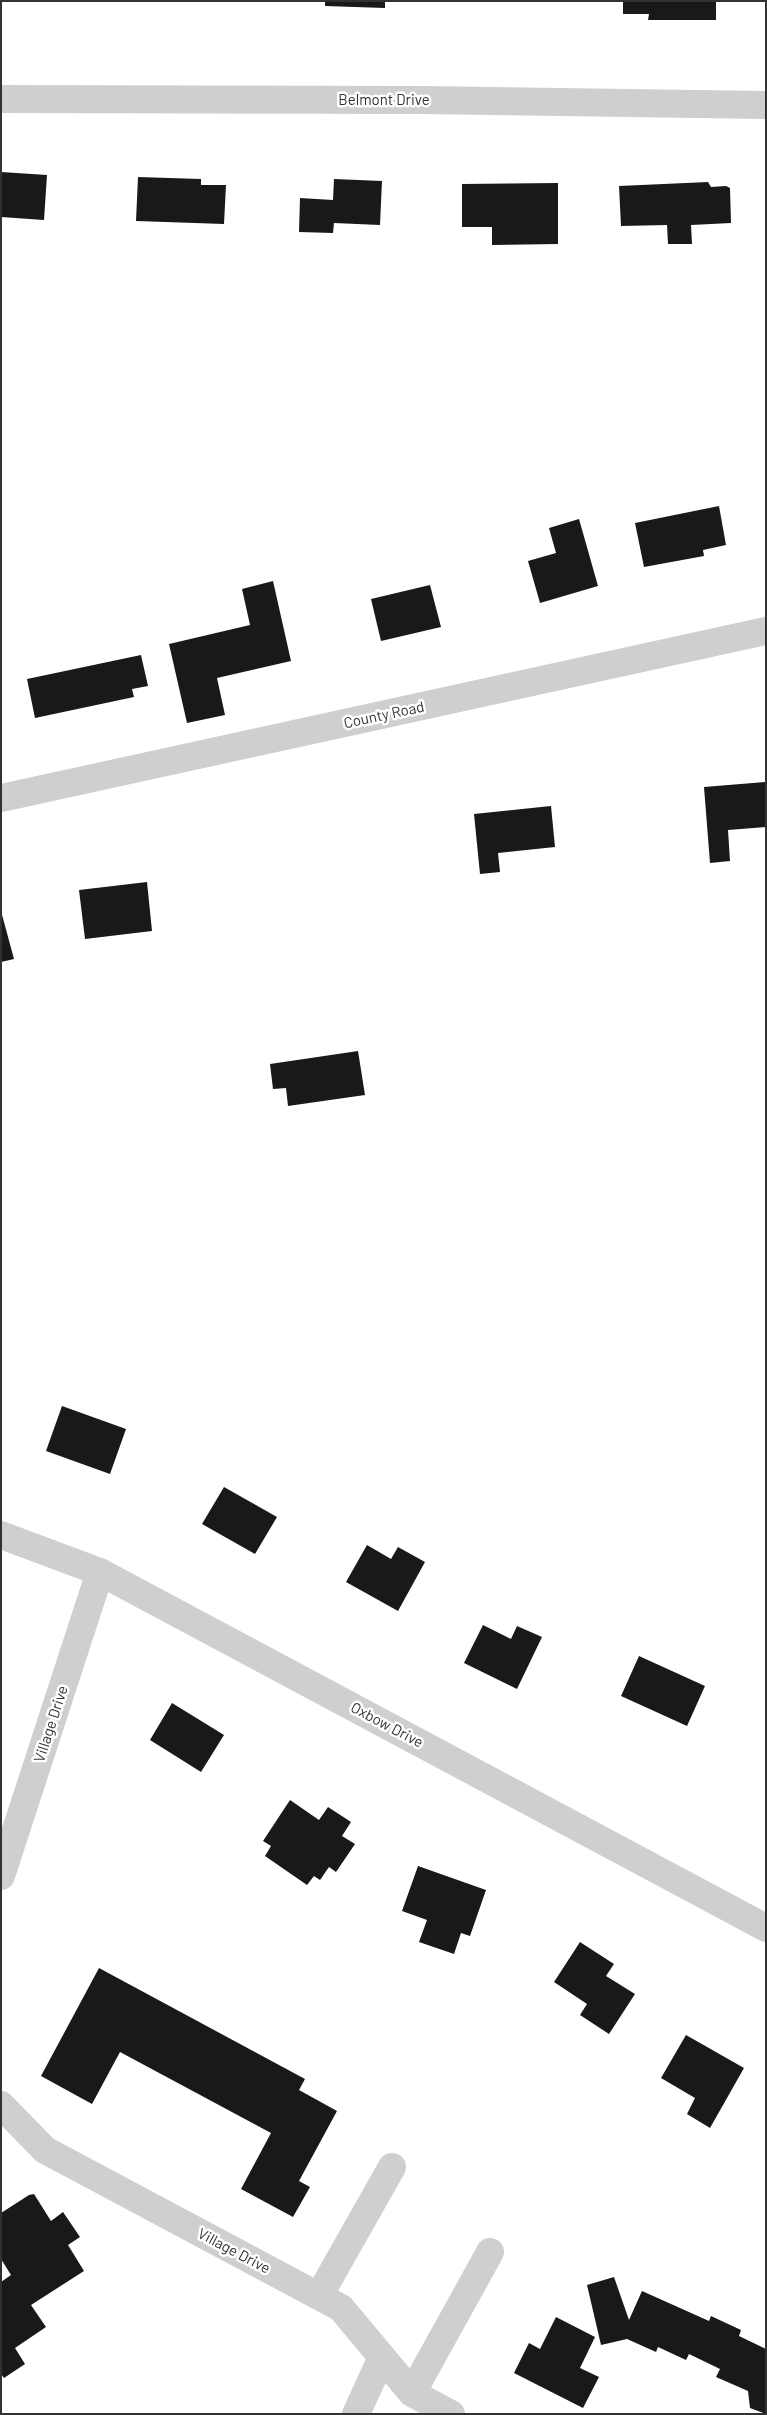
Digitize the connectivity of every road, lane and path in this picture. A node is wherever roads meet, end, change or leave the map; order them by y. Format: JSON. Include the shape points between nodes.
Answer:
{"nodes":[{"id":1,"x":1,"y":99,"type":"edge"},
{"id":2,"x":766,"y":105,"type":"edge"},
{"id":3,"x":766,"y":631,"type":"edge"},
{"id":4,"x":1,"y":798,"type":"edge"},
{"id":5,"x":1,"y":1535,"type":"edge"},
{"id":6,"x":100,"y":1572,"type":"junction"},
{"id":7,"x":1,"y":1876,"type":"edge"},
{"id":8,"x":766,"y":1928,"type":"edge"},
{"id":9,"x":1,"y":2105,"type":"edge"},
{"id":10,"x":392,"y":2167,"type":"dead end"},
{"id":11,"x":490,"y":2252,"type":"dead end"},
{"id":12,"x":319,"y":2296,"type":"junction"},
{"id":13,"x":382,"y":2357,"type":"junction"},
{"id":14,"x":412,"y":2392,"type":"junction"},
{"id":15,"x":356,"y":2414,"type":"edge"},
{"id":16,"x":451,"y":2414,"type":"edge"}],
"edges":[{"from":1,"to":2,"type":"street","name":"Belmont Drive"},
{"from":3,"to":4,"type":"street","name":"County Road"},
{"from":5,"to":6,"type":"street","name":"Oxbow Drive"},
{"from":6,"to":7,"type":"street","name":"Village Drive"},
{"from":6,"to":8,"type":"street","name":"Oxbow Drive"},
{"from":9,"to":12,"type":"street","name":"Village Drive","via":[[45,2150]]},
{"from":10,"to":12,"type":"street"},
{"from":11,"to":14,"type":"street"},
{"from":12,"to":13,"type":"street","name":"Village Drive","via":[[341,2308]]},
{"from":13,"to":14,"type":"street","name":"Village Drive"},
{"from":13,"to":15,"type":"street"},
{"from":14,"to":16,"type":"street","name":"Village Drive"}]}
